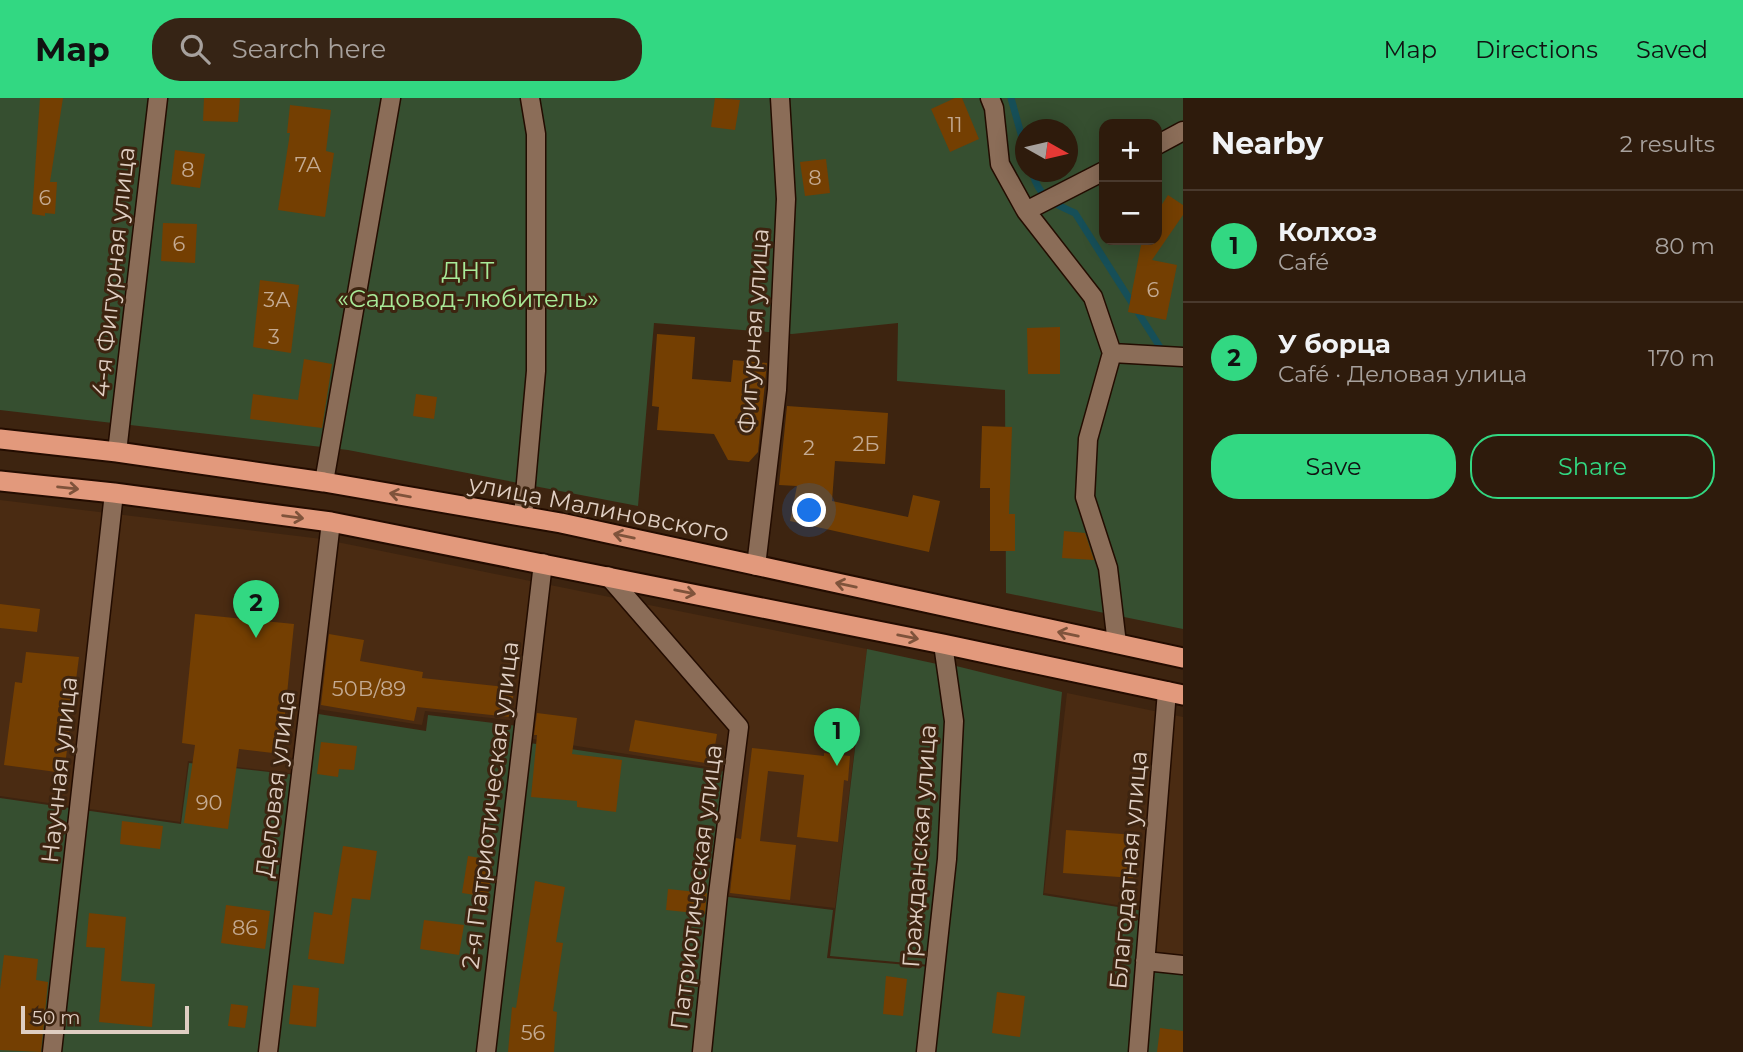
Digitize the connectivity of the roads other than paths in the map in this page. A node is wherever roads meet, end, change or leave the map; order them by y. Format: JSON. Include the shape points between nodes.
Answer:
{"nodes":[{"id":1,"x":158,"y":98,"type":"edge"},
{"id":2,"x":391,"y":98,"type":"edge"},
{"id":3,"x":530,"y":98,"type":"edge"},
{"id":4,"x":780,"y":98,"type":"edge"},
{"id":5,"x":990,"y":98,"type":"edge"},
{"id":6,"x":1183,"y":131,"type":"edge"},
{"id":7,"x":1162,"y":142,"type":"edge"},
{"id":8,"x":1099,"y":174,"type":"edge"},
{"id":9,"x":1027,"y":211,"type":"junction"},
{"id":10,"x":1112,"y":353,"type":"junction"},
{"id":11,"x":1183,"y":358,"type":"edge"},
{"id":12,"x":0,"y":439,"type":"edge"},
{"id":13,"x":117,"y":452,"type":"junction"},
{"id":14,"x":0,"y":481,"type":"edge"},
{"id":15,"x":324,"y":482,"type":"junction"},
{"id":16,"x":114,"y":492,"type":"junction"},
{"id":17,"x":523,"y":516,"type":"junction"},
{"id":18,"x":331,"y":522,"type":"junction"},
{"id":19,"x":543,"y":563,"type":"junction"},
{"id":20,"x":756,"y":565,"type":"junction"},
{"id":21,"x":608,"y":576,"type":"junction"},
{"id":22,"x":943,"y":644,"type":"junction"},
{"id":23,"x":1118,"y":644,"type":"junction"},
{"id":24,"x":1183,"y":658,"type":"edge"},
{"id":25,"x":1175,"y":693,"type":"edge"},
{"id":26,"x":1145,"y":961,"type":"junction"},
{"id":27,"x":1183,"y":965,"type":"edge"},
{"id":28,"x":52,"y":1052,"type":"edge"},
{"id":29,"x":268,"y":1052,"type":"edge"},
{"id":30,"x":486,"y":1052,"type":"edge"},
{"id":31,"x":702,"y":1052,"type":"edge"},
{"id":32,"x":926,"y":1052,"type":"edge"},
{"id":33,"x":1138,"y":1052,"type":"edge"}],
"edges":[{"from":1,"to":13,"type":"street","name":"4-я Фигурная улица"},
{"from":2,"to":15,"type":"street"},
{"from":3,"to":17,"type":"street","via":[[536,134],[536,371]]},
{"from":4,"to":20,"type":"street","name":"Фигурная улица","via":[[786,199],[777,390]]},
{"from":5,"to":9,"type":"street","via":[[1000,163]]},
{"from":6,"to":7,"type":"street"},
{"from":8,"to":9,"type":"street"},
{"from":9,"to":10,"type":"street","via":[[1093,297]]},
{"from":10,"to":11,"type":"street"},
{"from":10,"to":23,"type":"street","via":[[1088,439],[1085,497],[1108,568]]},
{"from":12,"to":13,"type":"highway","name":"улица Малиновского"},
{"from":13,"to":15,"type":"highway","name":"улица Малиновского"},
{"from":14,"to":16,"type":"highway","one_way":true},
{"from":17,"to":15,"type":"highway","name":"улица Малиновского","one_way":true},
{"from":16,"to":18,"type":"highway","one_way":true},
{"from":16,"to":28,"type":"street","name":"Научная улица"},
{"from":20,"to":17,"type":"highway","name":"улица Малиновского","one_way":true},
{"from":18,"to":19,"type":"highway"},
{"from":18,"to":29,"type":"street","name":"Деловая улица"},
{"from":19,"to":21,"type":"highway"},
{"from":19,"to":30,"type":"street","name":"2-я Патриотическая улица"},
{"from":23,"to":20,"type":"highway","name":"улица Малиновского","one_way":true},
{"from":21,"to":22,"type":"highway","one_way":true},
{"from":21,"to":31,"type":"street","name":"Патриотическая улица","via":[[740,727]]},
{"from":22,"to":25,"type":"highway"},
{"from":22,"to":32,"type":"street","name":"Гражданская улица","via":[[954,721],[947,859]]},
{"from":23,"to":24,"type":"highway","name":"улица Малиновского"},
{"from":25,"to":26,"type":"street","name":"Благодатная улица"},
{"from":26,"to":27,"type":"street"},
{"from":26,"to":33,"type":"street","name":"Благодатная улица"}]}
